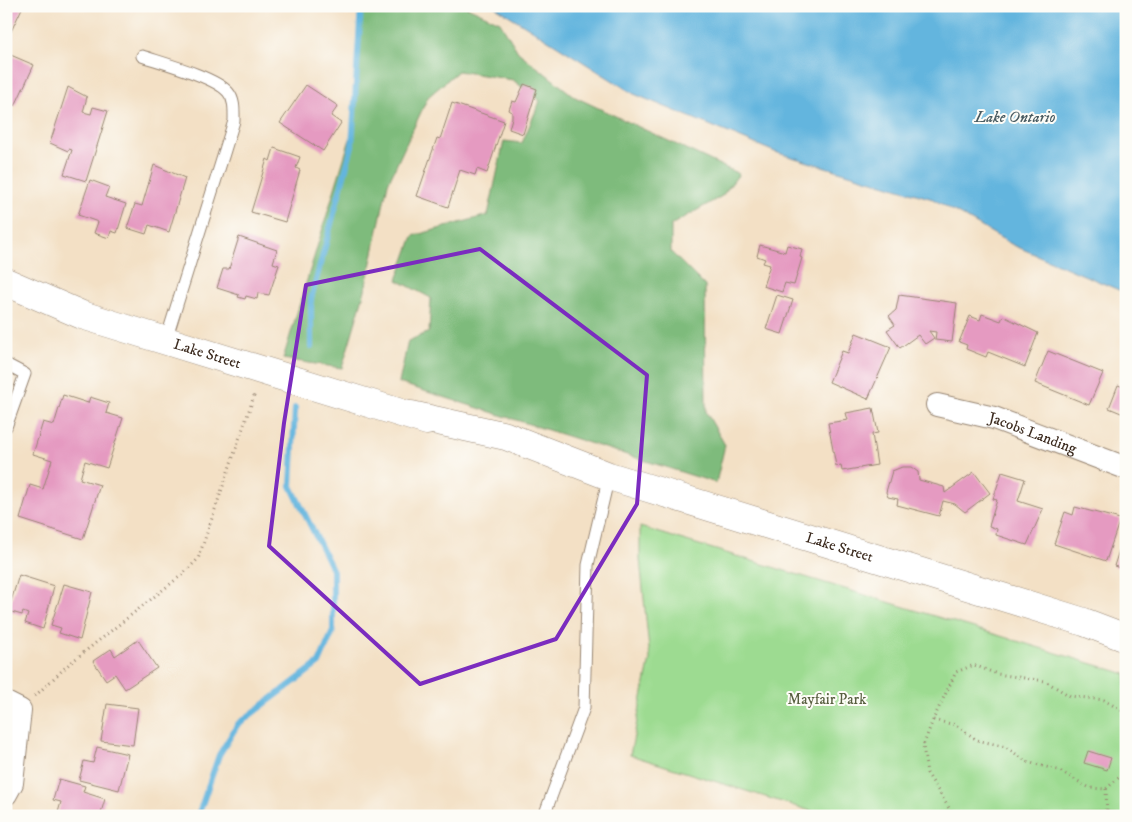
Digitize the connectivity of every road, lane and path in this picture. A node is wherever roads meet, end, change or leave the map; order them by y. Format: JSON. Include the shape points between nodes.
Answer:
{"nodes":[{"id":1,"x":142,"y":56,"type":"dead end"},
{"id":2,"x":6,"y":282,"type":"edge"},
{"id":3,"x":166,"y":340,"type":"junction"},
{"id":4,"x":6,"y":364,"type":"edge"},
{"id":5,"x":257,"y":388,"type":"dead end"},
{"id":6,"x":936,"y":405,"type":"dead end"},
{"id":7,"x":6,"y":427,"type":"edge"},
{"id":8,"x":1126,"y":468,"type":"edge"},
{"id":9,"x":602,"y":473,"type":"junction"},
{"id":10,"x":1084,"y":622,"type":"junction"},
{"id":11,"x":1126,"y":632,"type":"edge"},
{"id":12,"x":1126,"y":638,"type":"edge"},
{"id":13,"x":13,"y":707,"type":"edge"},
{"id":14,"x":1126,"y":712,"type":"edge"},
{"id":15,"x":933,"y":720,"type":"junction"},
{"id":16,"x":1126,"y":771,"type":"edge"},
{"id":17,"x":1106,"y":789,"type":"junction"},
{"id":18,"x":6,"y":794,"type":"edge"},
{"id":19,"x":544,"y":816,"type":"edge"},
{"id":20,"x":954,"y":816,"type":"edge"},
{"id":21,"x":1107,"y":816,"type":"edge"}],
"edges":[{"from":1,"to":3,"type":"lane","via":[[217,83],[228,93],[234,105],[234,122]]},
{"from":2,"to":3,"type":"street","name":"Lake Street","via":[[82,315]]},
{"from":3,"to":9,"type":"street","name":"Lake Street","via":[[411,415],[502,450]]},
{"from":4,"to":7,"type":"lane","via":[[25,374]]},
{"from":5,"to":13,"type":"path","via":[[198,559]]},
{"from":6,"to":8,"type":"street","name":"Jacobs Landing","via":[[994,418]]},
{"from":9,"to":10,"type":"street","name":"Lake Street"},
{"from":9,"to":19,"type":"lane","via":[[588,566],[584,708]]},
{"from":10,"to":11,"type":"street","name":"Lake Street"},
{"from":10,"to":12,"type":"street","name":"Lake Street"},
{"from":13,"to":18,"type":"street","via":[[12,784]]},
{"from":14,"to":15,"type":"path","via":[[1104,700],[1070,696],[1045,681],[997,674],[974,665],[956,672]]},
{"from":15,"to":17,"type":"path","via":[[956,725],[977,740],[1006,747],[1026,762],[1058,770],[1090,788]]},
{"from":15,"to":20,"type":"path","via":[[923,746],[927,773]]},
{"from":16,"to":17,"type":"path"},
{"from":17,"to":21,"type":"path"}]}
